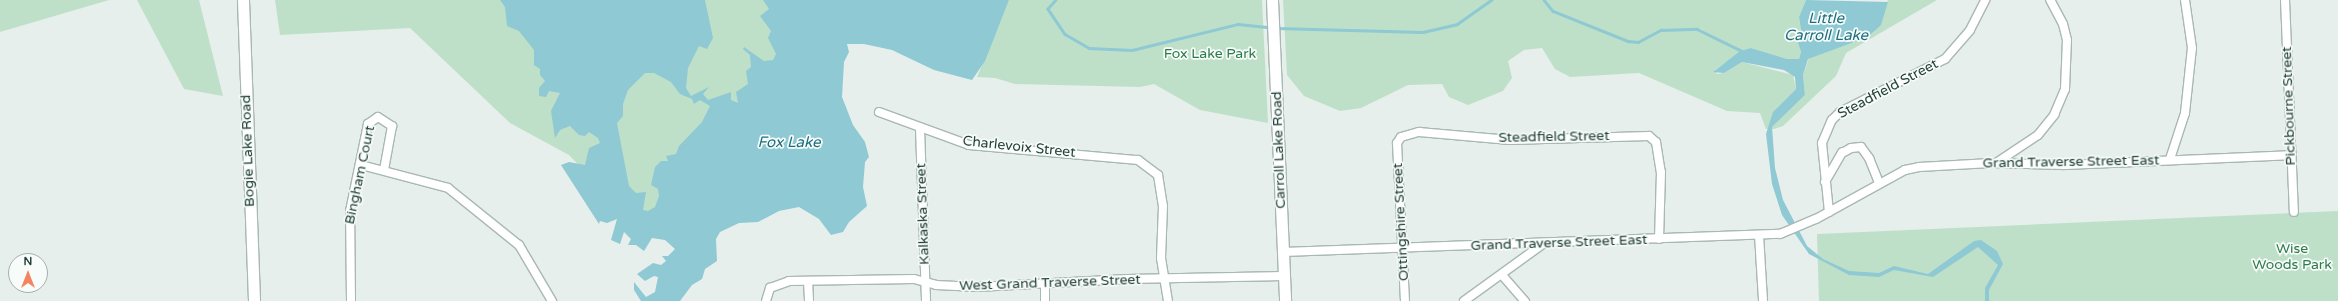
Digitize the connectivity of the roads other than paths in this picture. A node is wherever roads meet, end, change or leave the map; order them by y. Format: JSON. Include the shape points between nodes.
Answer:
{"nodes":[{"id":1,"x":243,"y":0,"type":"edge"},
{"id":2,"x":1272,"y":0,"type":"edge"},
{"id":3,"x":1985,"y":0,"type":"edge"},
{"id":4,"x":2050,"y":0,"type":"edge"},
{"id":5,"x":2184,"y":0,"type":"edge"},
{"id":6,"x":2284,"y":0,"type":"edge"},
{"id":7,"x":879,"y":112,"type":"dead end"},
{"id":8,"x":920,"y":128,"type":"junction"},
{"id":9,"x":1397,"y":143,"type":"joint"},
{"id":10,"x":2291,"y":155,"type":"junction"},
{"id":11,"x":2170,"y":159,"type":"junction"},
{"id":12,"x":1996,"y":163,"type":"junction"},
{"id":13,"x":361,"y":165,"type":"junction"},
{"id":14,"x":384,"y":170,"type":"junction"},
{"id":15,"x":1826,"y":182,"type":"junction"},
{"id":16,"x":1879,"y":183,"type":"junction"},
{"id":17,"x":1829,"y":212,"type":"junction"},
{"id":18,"x":2294,"y":212,"type":"dead end"},
{"id":19,"x":1759,"y":235,"type":"junction"},
{"id":20,"x":1659,"y":239,"type":"junction"},
{"id":21,"x":1545,"y":243,"type":"junction"},
{"id":22,"x":1403,"y":249,"type":"junction"},
{"id":23,"x":1283,"y":252,"type":"junction"},
{"id":24,"x":1502,"y":275,"type":"junction"},
{"id":25,"x":1284,"y":276,"type":"junction"},
{"id":26,"x":1167,"y":279,"type":"junction"},
{"id":27,"x":808,"y":281,"type":"junction"},
{"id":28,"x":925,"y":282,"type":"junction"},
{"id":29,"x":1044,"y":284,"type":"junction"},
{"id":30,"x":254,"y":301,"type":"edge"},
{"id":31,"x":351,"y":301,"type":"edge"},
{"id":32,"x":552,"y":301,"type":"edge"},
{"id":33,"x":766,"y":301,"type":"edge"},
{"id":34,"x":809,"y":301,"type":"edge"},
{"id":35,"x":926,"y":301,"type":"edge"},
{"id":36,"x":1045,"y":301,"type":"edge"},
{"id":37,"x":1168,"y":301,"type":"edge"},
{"id":38,"x":1285,"y":301,"type":"edge"},
{"id":39,"x":1405,"y":301,"type":"edge"},
{"id":40,"x":1464,"y":301,"type":"edge"},
{"id":41,"x":1525,"y":301,"type":"edge"},
{"id":42,"x":1763,"y":301,"type":"edge"}],
"edges":[{"from":1,"to":30,"type":"street","name":"Bogie Lake Road"},
{"from":2,"to":23,"type":"street","name":"Carroll Lake Road"},
{"from":3,"to":15,"type":"street","name":"Steadfield Street","via":[[1970,30],[1945,59],[1840,112],[1832,120],[1822,143]]},
{"from":4,"to":12,"type":"street","via":[[2064,24],[2067,40],[2066,89],[2054,114],[2038,135]]},
{"from":5,"to":11,"type":"street","via":[[2192,48],[2185,113]]},
{"from":6,"to":10,"type":"street","name":"Pickbourne Street"},
{"from":7,"to":8,"type":"street","name":"Charlevoix Street"},
{"from":8,"to":26,"type":"street","name":"Charlevoix Street","via":[[969,144],[1138,160],[1158,175],[1163,206],[1161,258]]},
{"from":8,"to":28,"type":"street","name":"Kalkaska Street"},
{"from":9,"to":20,"type":"street","name":"Steadfield Street","via":[[1400,137],[1419,132],[1510,140],[1644,135],[1656,142],[1659,155]]},
{"from":9,"to":22,"type":"street","name":"Ottingshire Street"},
{"from":10,"to":11,"type":"street","name":"Grand Traverse Street East"},
{"from":10,"to":18,"type":"street","name":"Pickbourne Street"},
{"from":11,"to":12,"type":"street","name":"Grand Traverse Street East","via":[[2064,165]]},
{"from":12,"to":16,"type":"street","name":"Grand Traverse Street East","via":[[1920,167],[1905,170]]},
{"from":13,"to":14,"type":"street"},
{"from":13,"to":14,"type":"street","name":"Bingham Court","via":[[368,124],[374,118],[382,117],[392,126]]},
{"from":13,"to":31,"type":"street","name":"Bingham Court","via":[[348,229]]},
{"from":14,"to":32,"type":"street","via":[[448,188],[510,235],[525,252]]},
{"from":15,"to":16,"type":"street","via":[[1842,153],[1860,147],[1869,158]]},
{"from":15,"to":17,"type":"street","name":"Steadfield Street"},
{"from":16,"to":17,"type":"street"},
{"from":17,"to":19,"type":"street","name":"Grand Traverse Street East","via":[[1788,231]]},
{"from":19,"to":20,"type":"street","name":"Grand Traverse Street East"},
{"from":19,"to":42,"type":"street"},
{"from":20,"to":21,"type":"street","name":"Grand Traverse Street East"},
{"from":21,"to":22,"type":"street","name":"Grand Traverse Street East"},
{"from":21,"to":24,"type":"street"},
{"from":22,"to":23,"type":"street","name":"Grand Traverse Street East"},
{"from":22,"to":39,"type":"street","name":"Ottingshire Street"},
{"from":23,"to":25,"type":"street","name":"Carroll Lake Road"},
{"from":24,"to":40,"type":"street"},
{"from":24,"to":41,"type":"street"},
{"from":25,"to":26,"type":"street","name":"West Grand Traverse Street"},
{"from":25,"to":38,"type":"street","name":"Carroll Lake Road"},
{"from":26,"to":29,"type":"street","name":"West Grand Traverse Street"},
{"from":26,"to":37,"type":"street"},
{"from":27,"to":28,"type":"street","name":"West Grand Traverse Street","via":[[914,279]]},
{"from":27,"to":33,"type":"street","name":"West Grand Traverse Street","via":[[780,282],[770,288]]},
{"from":27,"to":34,"type":"street"},
{"from":28,"to":29,"type":"street","name":"West Grand Traverse Street","via":[[977,287]]},
{"from":28,"to":35,"type":"street","name":"Kalkaska Street"},
{"from":29,"to":36,"type":"street"}]}
